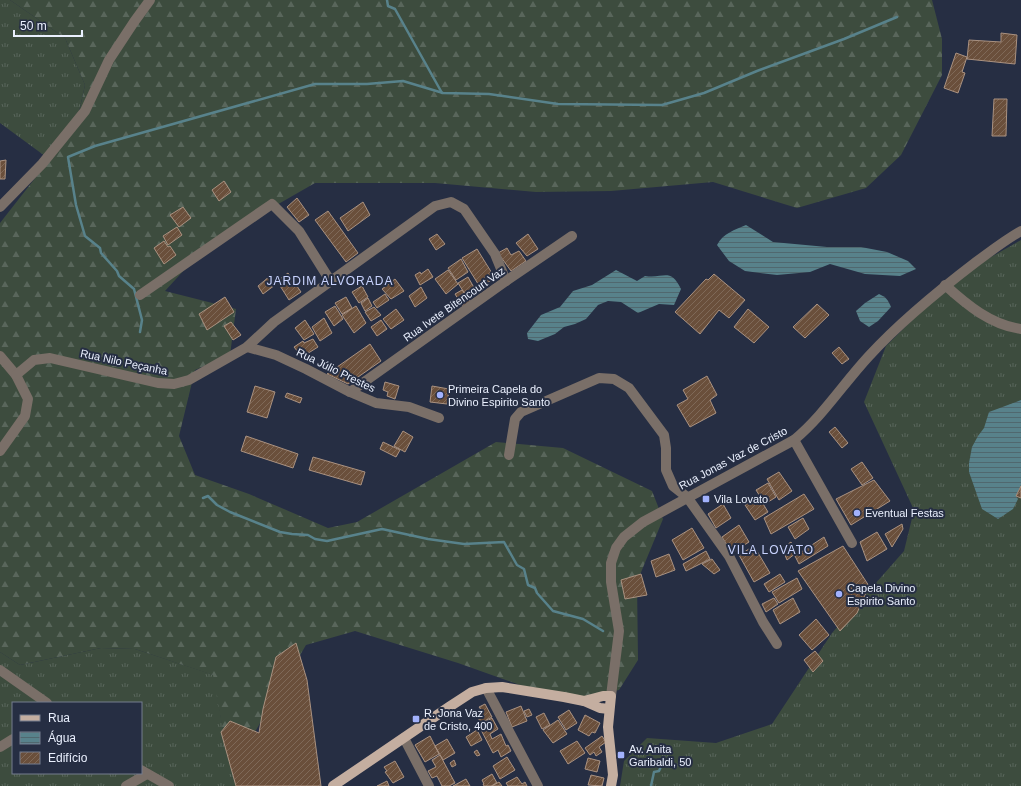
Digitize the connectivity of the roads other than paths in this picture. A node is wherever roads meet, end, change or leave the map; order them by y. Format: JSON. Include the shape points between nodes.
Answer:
{"nodes":[{"id":1,"x":150,"y":0,"type":"edge"},
{"id":2,"x":0,"y":207,"type":"edge"},
{"id":3,"x":1021,"y":231,"type":"edge"},
{"id":4,"x":572,"y":236,"type":"dead end"},
{"id":5,"x":506,"y":281,"type":"junction"},
{"id":6,"x":331,"y":282,"type":"junction"},
{"id":7,"x":945,"y":285,"type":"junction"},
{"id":8,"x":140,"y":295,"type":"dead end"},
{"id":9,"x":1021,"y":329,"type":"edge"},
{"id":10,"x":247,"y":348,"type":"junction"},
{"id":11,"x":0,"y":356,"type":"edge"},
{"id":12,"x":16,"y":374,"type":"junction"},
{"id":13,"x":350,"y":392,"type":"junction"},
{"id":14,"x":439,"y":418,"type":"dead end"},
{"id":15,"x":794,"y":440,"type":"junction"},
{"id":16,"x":0,"y":451,"type":"edge"},
{"id":17,"x":509,"y":454,"type":"dead end"},
{"id":18,"x":687,"y":497,"type":"junction"},
{"id":19,"x":852,"y":543,"type":"dead end"},
{"id":20,"x":777,"y":644,"type":"dead end"},
{"id":21,"x":0,"y":670,"type":"edge"},
{"id":22,"x":486,"y":688,"type":"junction"},
{"id":23,"x":611,"y":696,"type":"junction"},
{"id":24,"x":584,"y":701,"type":"junction"},
{"id":25,"x":46,"y":702,"type":"edge"},
{"id":26,"x":609,"y":708,"type":"junction"},
{"id":27,"x":404,"y":738,"type":"junction"},
{"id":28,"x":12,"y":740,"type":"edge"},
{"id":29,"x":0,"y":747,"type":"edge"},
{"id":30,"x":144,"y":772,"type":"edge"},
{"id":31,"x":141,"y":774,"type":"edge"},
{"id":32,"x":126,"y":786,"type":"edge"},
{"id":33,"x":168,"y":786,"type":"edge"},
{"id":34,"x":333,"y":786,"type":"edge"},
{"id":35,"x":429,"y":786,"type":"edge"},
{"id":36,"x":538,"y":786,"type":"edge"},
{"id":37,"x":611,"y":786,"type":"edge"}],
"edges":[{"from":1,"to":2,"type":"street","via":[[109,60],[84,111],[42,164]]},
{"from":3,"to":7,"type":"street","name":"Rua Jonas Vaz de Cristo"},
{"from":4,"to":5,"type":"street","name":"Rua Ivete Bitencourt Vaz"},
{"from":5,"to":6,"type":"street","name":"Rua Nilo Peçanha","via":[[495,254],[464,209],[451,202],[435,206]]},
{"from":5,"to":13,"type":"street","name":"Rua Ivete Bitencourt Vaz"},
{"from":6,"to":8,"type":"street","via":[[299,231],[272,204]]},
{"from":6,"to":10,"type":"street","name":"Rua Nilo Peçanha","via":[[274,322]]},
{"from":7,"to":9,"type":"street","via":[[983,316],[1011,328]]},
{"from":7,"to":15,"type":"street","name":"Rua Jonas Vaz de Cristo","via":[[885,338],[813,423]]},
{"from":10,"to":12,"type":"street","name":"Rua Nilo Peçanha","via":[[189,380],[174,384],[158,383],[50,358],[34,360]]},
{"from":10,"to":13,"type":"street","name":"Rua Júlio Prestes","via":[[276,355]]},
{"from":11,"to":12,"type":"street"},
{"from":12,"to":16,"type":"street","via":[[28,399],[25,416]]},
{"from":13,"to":14,"type":"street","name":"Rua Júlio Prestes","via":[[376,403],[409,407]]},
{"from":15,"to":18,"type":"street","name":"Rua Jonas Vaz de Cristo"},
{"from":15,"to":19,"type":"street"},
{"from":17,"to":18,"type":"street","via":[[515,419],[521,412],[599,378],[614,379],[629,388],[664,435],[666,470],[673,486]]},
{"from":18,"to":20,"type":"street","via":[[729,556]]},
{"from":18,"to":23,"type":"street","name":"Rua Jonas Vaz de Cristo","via":[[642,522],[624,537],[616,548],[611,582],[619,631]]},
{"from":21,"to":25,"type":"street"},
{"from":22,"to":24,"type":"main road","via":[[502,688]]},
{"from":22,"to":27,"type":"main road","via":[[472,692]]},
{"from":22,"to":36,"type":"street"},
{"from":23,"to":24,"type":"main road"},
{"from":23,"to":26,"type":"main road"},
{"from":24,"to":26,"type":"main road","via":[[600,708]]},
{"from":26,"to":37,"type":"main road","via":[[608,727],[614,775]]},
{"from":27,"to":34,"type":"main road"},
{"from":27,"to":35,"type":"street"},
{"from":28,"to":29,"type":"street"},
{"from":30,"to":33,"type":"street"},
{"from":31,"to":32,"type":"street"}]}
